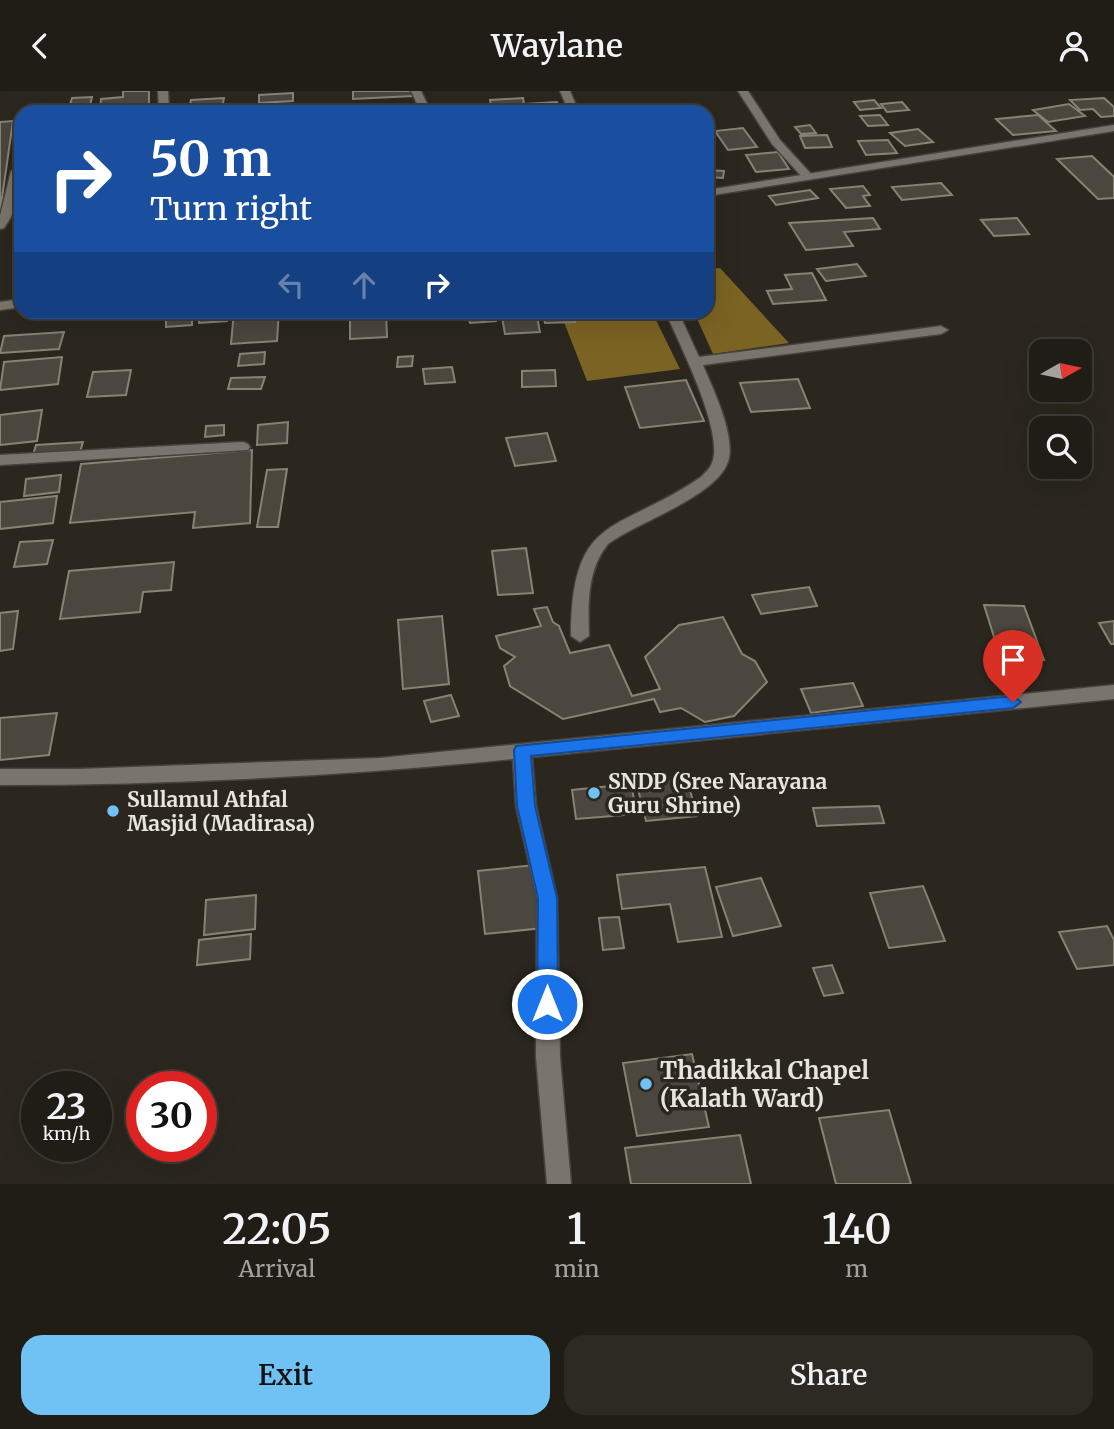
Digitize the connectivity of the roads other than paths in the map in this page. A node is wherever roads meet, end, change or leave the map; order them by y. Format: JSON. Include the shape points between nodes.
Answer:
{"nodes":[{"id":1,"x":743,"y":91,"type":"edge"},
{"id":2,"x":1114,"y":128,"type":"edge"},
{"id":3,"x":808,"y":177,"type":"junction"},
{"id":4,"x":14,"y":186,"type":"edge"},
{"id":5,"x":714,"y":192,"type":"edge"},
{"id":6,"x":0,"y":225,"type":"edge"},
{"id":7,"x":675,"y":319,"type":"edge"},
{"id":8,"x":941,"y":330,"type":"dead end"},
{"id":9,"x":694,"y":362,"type":"junction"},
{"id":10,"x":243,"y":447,"type":"dead end"},
{"id":11,"x":0,"y":460,"type":"edge"},
{"id":12,"x":580,"y":636,"type":"dead end"},
{"id":13,"x":1114,"y":692,"type":"edge"},
{"id":14,"x":522,"y":750,"type":"junction"},
{"id":15,"x":0,"y":777,"type":"edge"},
{"id":16,"x":559,"y":1184,"type":"edge"}],
"edges":[{"from":1,"to":3,"type":"street","via":[[776,142]]},
{"from":2,"to":3,"type":"street"},
{"from":3,"to":5,"type":"street"},
{"from":4,"to":6,"type":"street","via":[[9,212]]},
{"from":7,"to":9,"type":"street"},
{"from":8,"to":9,"type":"street"},
{"from":9,"to":12,"type":"street","via":[[717,424],[722,458],[718,472],[602,540],[591,557],[580,594]]},
{"from":10,"to":11,"type":"street"},
{"from":13,"to":14,"type":"street"},
{"from":14,"to":15,"type":"street","via":[[379,765]]},
{"from":14,"to":16,"type":"street","via":[[526,806],[547,898],[548,1057]]}]}
